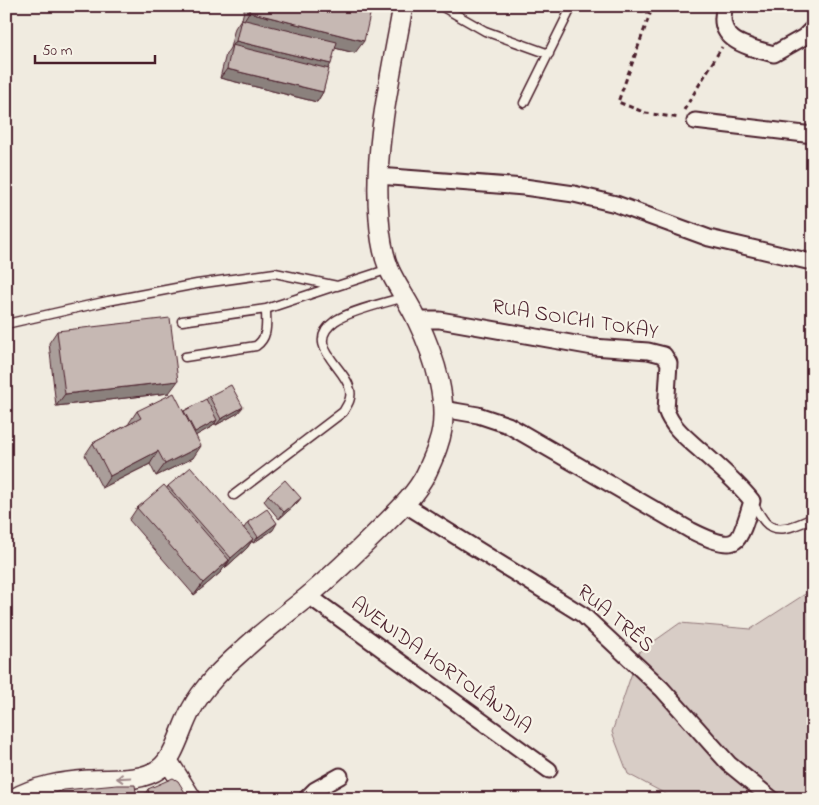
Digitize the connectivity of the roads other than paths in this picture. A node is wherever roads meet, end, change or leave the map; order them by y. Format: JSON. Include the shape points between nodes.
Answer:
{"nodes":[{"id":1,"x":404,"y":6,"type":"edge"},
{"id":2,"x":441,"y":6,"type":"edge"},
{"id":3,"x":572,"y":6,"type":"edge"},
{"id":4,"x":726,"y":6,"type":"edge"},
{"id":5,"x":813,"y":28,"type":"edge"},
{"id":6,"x":549,"y":54,"type":"junction"},
{"id":7,"x":524,"y":103,"type":"dead end"},
{"id":8,"x":695,"y":121,"type":"road end"},
{"id":9,"x":813,"y":135,"type":"edge"},
{"id":10,"x":378,"y":176,"type":"junction"},
{"id":11,"x":807,"y":261,"type":"dead end"},
{"id":12,"x":389,"y":269,"type":"junction"},
{"id":13,"x":337,"y":286,"type":"junction"},
{"id":14,"x":405,"y":297,"type":"junction"},
{"id":15,"x":266,"y":309,"type":"junction"},
{"id":16,"x":417,"y":320,"type":"junction"},
{"id":17,"x":182,"y":321,"type":"dead end"},
{"id":18,"x":6,"y":324,"type":"edge"},
{"id":19,"x":184,"y":357,"type":"dead end"},
{"id":20,"x":443,"y":409,"type":"junction"},
{"id":21,"x":234,"y":495,"type":"dead end"},
{"id":22,"x":752,"y":501,"type":"junction"},
{"id":23,"x":404,"y":504,"type":"junction"},
{"id":24,"x":813,"y":518,"type":"edge"},
{"id":25,"x":309,"y":596,"type":"junction"},
{"id":26,"x":168,"y":761,"type":"junction"},
{"id":27,"x":549,"y":770,"type":"dead end"},
{"id":28,"x":340,"y":776,"type":"dead end"},
{"id":29,"x":13,"y":799,"type":"edge"},
{"id":30,"x":192,"y":799,"type":"edge"},
{"id":31,"x":306,"y":799,"type":"edge"},
{"id":32,"x":772,"y":799,"type":"edge"}],
"edges":[{"from":1,"to":10,"type":"street","via":[[383,121]]},
{"from":2,"to":6,"type":"lane","via":[[485,31]]},
{"from":3,"to":6,"type":"lane"},
{"from":4,"to":5,"type":"street","via":[[723,26],[729,36],[742,45],[774,54],[804,38]]},
{"from":6,"to":7,"type":"lane"},
{"from":8,"to":9,"type":"street"},
{"from":10,"to":11,"type":"street","via":[[574,194],[616,204],[709,238]]},
{"from":10,"to":12,"type":"street","via":[[379,219]]},
{"from":12,"to":13,"type":"lane"},
{"from":12,"to":14,"type":"street"},
{"from":13,"to":15,"type":"lane"},
{"from":13,"to":18,"type":"lane","via":[[275,273],[197,284]]},
{"from":14,"to":16,"type":"street"},
{"from":14,"to":21,"type":"lane","via":[[344,316],[328,326],[323,346],[348,384],[351,392],[349,402],[343,412]]},
{"from":15,"to":17,"type":"lane"},
{"from":15,"to":19,"type":"lane","via":[[266,332],[256,346]]},
{"from":16,"to":20,"type":"street","via":[[439,375]]},
{"from":16,"to":22,"type":"street","name":"RUA SOICHI TOKAY","via":[[440,320],[594,347],[664,355],[669,363],[666,410],[669,417]]},
{"from":20,"to":22,"type":"street","via":[[478,415],[508,425],[690,530],[720,542],[736,541]]},
{"from":20,"to":23,"type":"street","via":[[439,443],[424,477]]},
{"from":22,"to":24,"type":"lane","via":[[765,522],[774,527],[785,528]]},
{"from":23,"to":25,"type":"street","via":[[356,554]]},
{"from":23,"to":32,"type":"street","name":"RUA TRÊS","via":[[583,615],[662,689],[729,764]]},
{"from":25,"to":26,"type":"street","via":[[243,649],[218,674],[192,708]]},
{"from":25,"to":27,"type":"street","name":"AVENIDA HORTOLÂNDIA"},
{"from":26,"to":29,"type":"street","one_way":true,"via":[[146,776],[52,784]]},
{"from":26,"to":30,"type":"street"},
{"from":28,"to":31,"type":"street","via":[[314,790]]}]}
